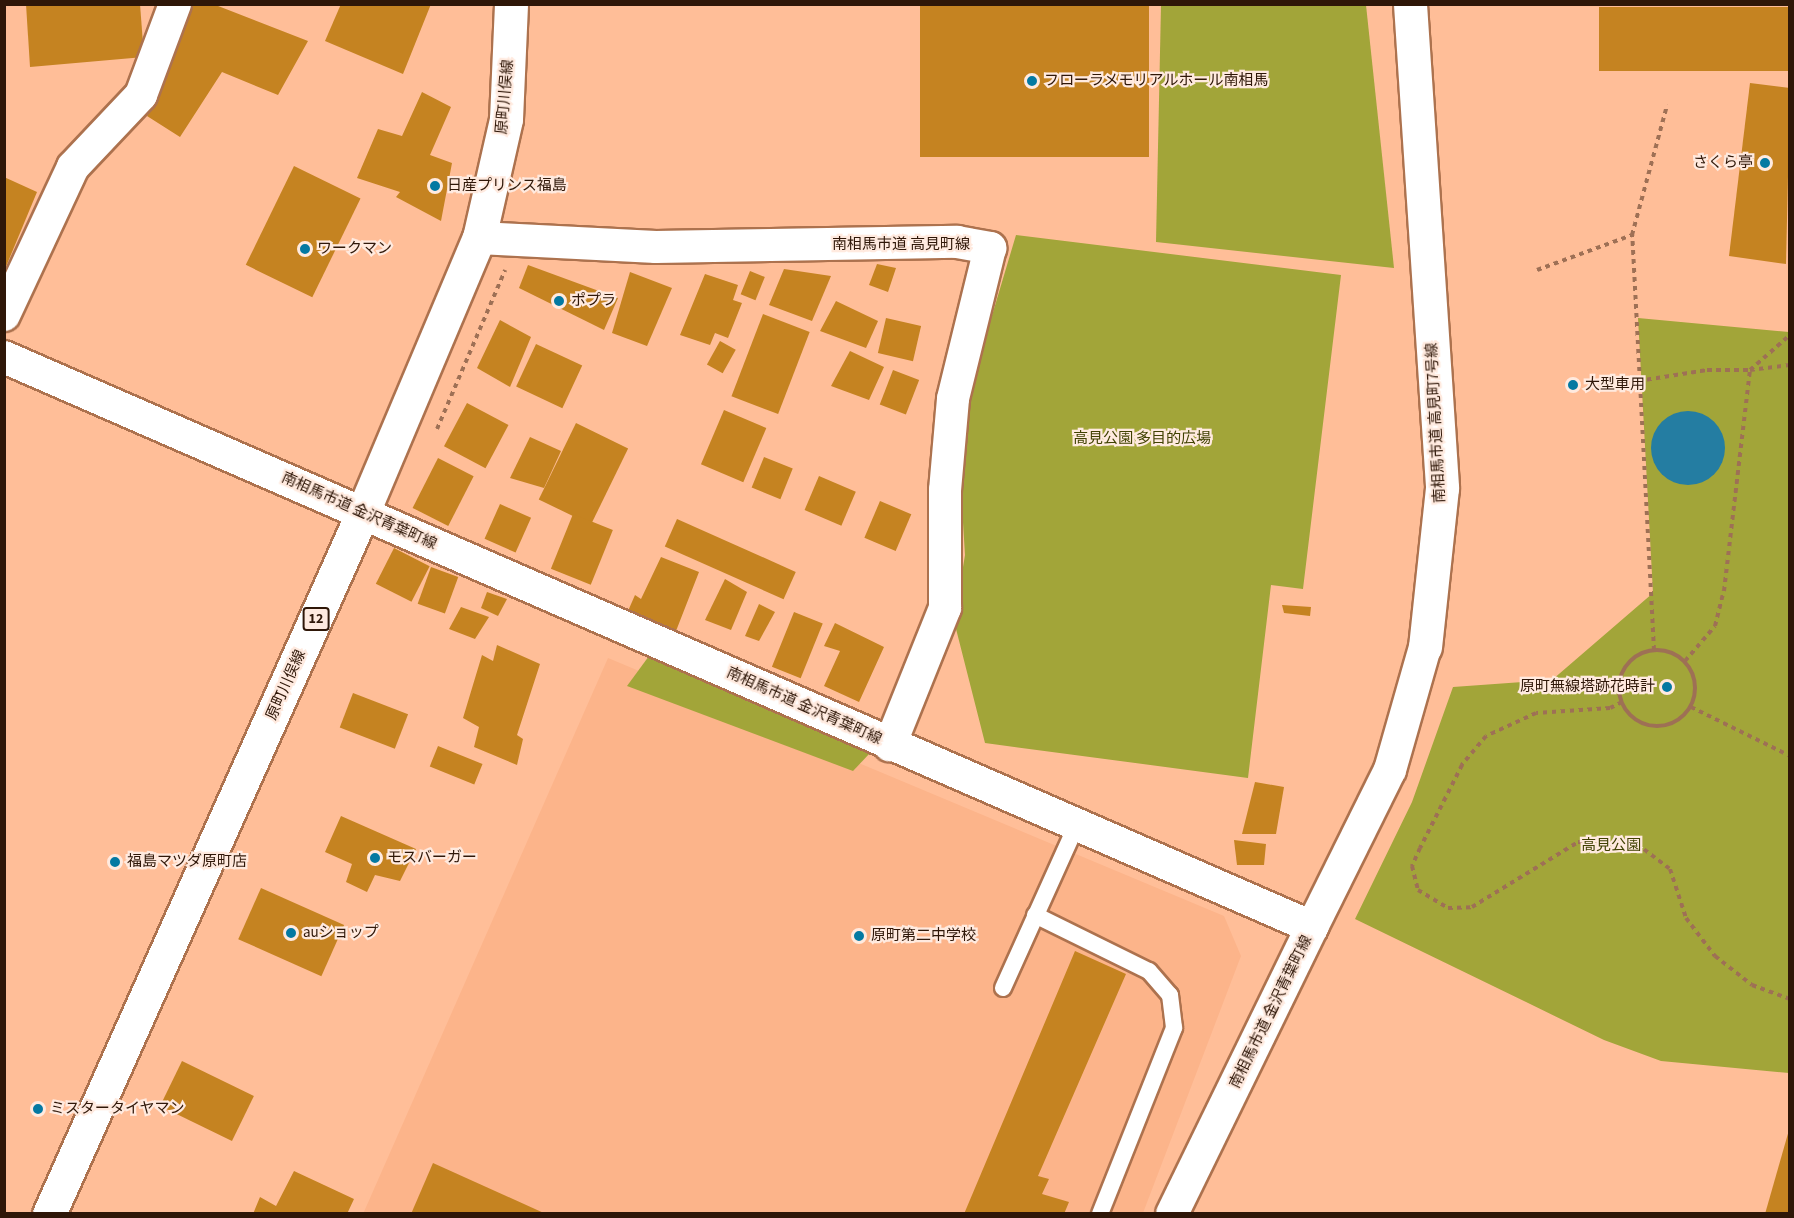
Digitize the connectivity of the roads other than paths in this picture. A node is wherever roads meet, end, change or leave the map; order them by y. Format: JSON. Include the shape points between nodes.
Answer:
{"nodes":[{"id":1,"x":176,"y":4,"type":"edge"},
{"id":2,"x":511,"y":4,"type":"edge"},
{"id":3,"x":1410,"y":4,"type":"edge"},
{"id":4,"x":479,"y":238,"type":"junction"},
{"id":5,"x":4,"y":315,"type":"edge"},
{"id":6,"x":4,"y":357,"type":"edge"},
{"id":7,"x":363,"y":512,"type":"junction"},
{"id":8,"x":1425,"y":647,"type":"joint"},
{"id":9,"x":890,"y":744,"type":"junction"},
{"id":10,"x":1078,"y":822,"type":"junction"},
{"id":11,"x":1035,"y":915,"type":"junction"},
{"id":12,"x":1312,"y":927,"type":"junction"},
{"id":13,"x":1003,"y":988,"type":"dead end"},
{"id":14,"x":49,"y":1214,"type":"edge"},
{"id":15,"x":1100,"y":1214,"type":"edge"},
{"id":16,"x":1172,"y":1214,"type":"edge"}],
"edges":[{"from":1,"to":5,"type":"street","via":[[141,95],[73,167]]},
{"from":2,"to":4,"type":"main road","name":"原町川俣線","number":"12","via":[[506,119]]},
{"from":3,"to":8,"type":"main road","name":"南相馬市道 高見町7号線","via":[[1442,488]]},
{"from":4,"to":7,"type":"main road","name":"原町川俣線","number":"12"},
{"from":4,"to":9,"type":"street","name":"南相馬市道 高見町線","via":[[656,247],[957,242],[990,248],[953,399],[945,490],[945,608]]},
{"from":6,"to":7,"type":"street","name":"南相馬市道 金沢青葉町線"},
{"from":7,"to":9,"type":"street","name":"南相馬市道 金沢青葉町線"},
{"from":7,"to":14,"type":"main road","name":"原町川俣線","number":"12"},
{"from":8,"to":12,"type":"street","name":"南相馬市道 高見町7号線","via":[[1390,770]]},
{"from":9,"to":10,"type":"street","name":"南相馬市道 金沢青葉町線"},
{"from":10,"to":11,"type":"lane"},
{"from":10,"to":12,"type":"street","name":"南相馬市道 金沢青葉町線"},
{"from":11,"to":13,"type":"lane"},
{"from":11,"to":15,"type":"lane","via":[[1149,971],[1170,995],[1174,1028]]},
{"from":12,"to":16,"type":"street","name":"南相馬市道 金沢青葉町線"}]}
